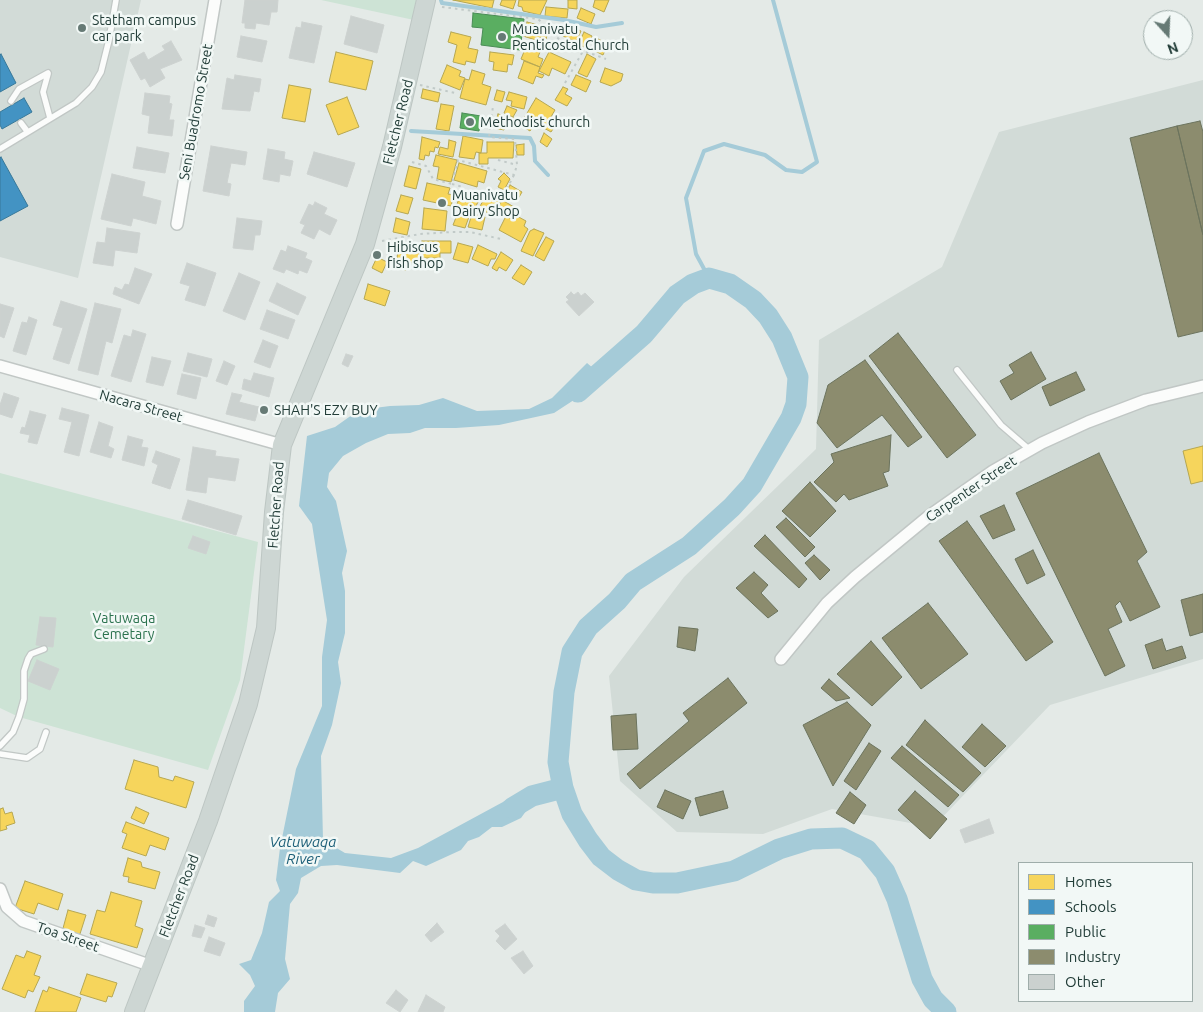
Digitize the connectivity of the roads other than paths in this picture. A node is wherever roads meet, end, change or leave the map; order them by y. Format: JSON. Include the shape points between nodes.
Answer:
{"nodes":[{"id":1,"x":116,"y":0,"type":"edge"},
{"id":2,"x":215,"y":0,"type":"edge"},
{"id":3,"x":426,"y":0,"type":"edge"},
{"id":4,"x":11,"y":100,"type":"dead end"},
{"id":5,"x":50,"y":118,"type":"junction"},
{"id":6,"x":21,"y":123,"type":"dead end"},
{"id":7,"x":28,"y":131,"type":"junction"},
{"id":8,"x":0,"y":149,"type":"edge"},
{"id":9,"x":177,"y":224,"type":"dead end"},
{"id":10,"x":0,"y":366,"type":"edge"},
{"id":11,"x":957,"y":370,"type":"dead end"},
{"id":12,"x":1203,"y":386,"type":"edge"},
{"id":13,"x":282,"y":445,"type":"junction"},
{"id":14,"x":1030,"y":450,"type":"junction"},
{"id":15,"x":44,"y":648,"type":"dead end"},
{"id":16,"x":781,"y":659,"type":"dead end"},
{"id":17,"x":46,"y":732,"type":"dead end"},
{"id":18,"x":0,"y":746,"type":"edge"},
{"id":19,"x":0,"y":754,"type":"edge"},
{"id":20,"x":0,"y":889,"type":"edge"},
{"id":21,"x":5,"y":911,"type":"edge"},
{"id":22,"x":152,"y":966,"type":"junction"},
{"id":23,"x":135,"y":1010,"type":"edge"}],
"edges":[{"from":1,"to":5,"type":"lane","via":[[101,72],[76,103]]},
{"from":2,"to":9,"type":"street","name":"Seni Buadromo Street"},
{"from":3,"to":13,"type":"main road","name":"Fletcher Road","via":[[365,244]]},
{"from":4,"to":5,"type":"lane","via":[[19,89],[48,73],[43,92]]},
{"from":5,"to":7,"type":"lane"},
{"from":6,"to":7,"type":"lane"},
{"from":7,"to":8,"type":"lane"},
{"from":10,"to":13,"type":"street","name":"Nacara Street"},
{"from":11,"to":14,"type":"lane","via":[[1001,425]]},
{"from":12,"to":14,"type":"street","name":"Carpenter Street","via":[[1146,400],[1088,422]]},
{"from":13,"to":22,"type":"main road","name":"Fletcher Road","via":[[261,657],[230,759]]},
{"from":14,"to":16,"type":"street","name":"Carpenter Street","via":[[993,471],[929,516],[855,577],[827,603]]},
{"from":15,"to":18,"type":"lane","via":[[28,659],[19,717],[13,732]]},
{"from":17,"to":19,"type":"lane","via":[[40,749],[27,758]]},
{"from":20,"to":21,"type":"street","name":"Toa Street"},
{"from":21,"to":22,"type":"street","name":"Toa Street","via":[[22,921]]},
{"from":22,"to":23,"type":"main road","name":"Fletcher Road"}]}
